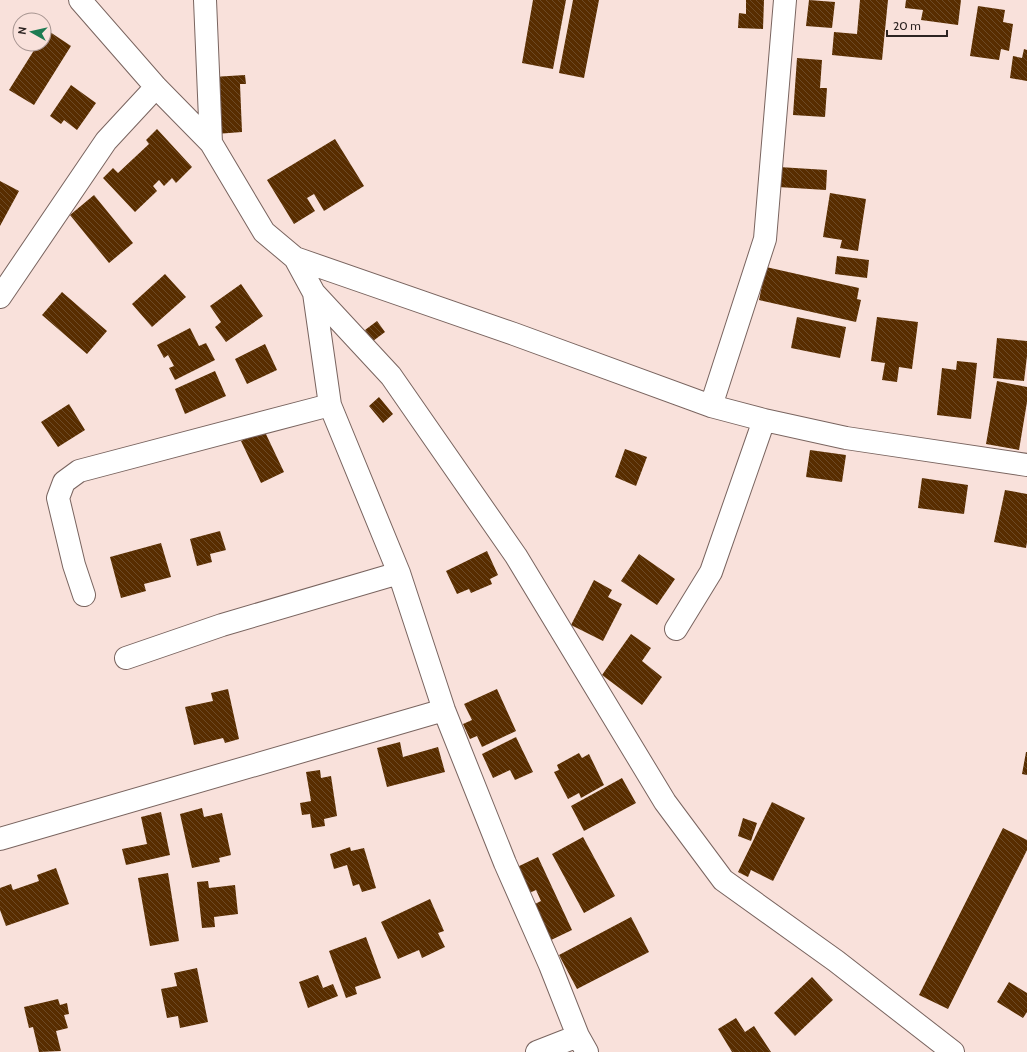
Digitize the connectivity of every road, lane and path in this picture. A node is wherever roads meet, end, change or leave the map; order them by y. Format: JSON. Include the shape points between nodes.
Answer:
{"nodes":[{"id":1,"x":80,"y":0,"type":"edge"},
{"id":2,"x":205,"y":0,"type":"edge"},
{"id":3,"x":785,"y":0,"type":"edge"},
{"id":4,"x":156,"y":87,"type":"junction"},
{"id":5,"x":211,"y":143,"type":"junction"},
{"id":6,"x":295,"y":258,"type":"junction"},
{"id":7,"x":314,"y":293,"type":"junction"},
{"id":8,"x":0,"y":297,"type":"edge"},
{"id":9,"x":330,"y":405,"type":"junction"},
{"id":10,"x":711,"y":406,"type":"junction"},
{"id":11,"x":764,"y":420,"type":"junction"},
{"id":12,"x":1027,"y":465,"type":"edge"},
{"id":13,"x":399,"y":574,"type":"junction"},
{"id":14,"x":84,"y":595,"type":"dead end"},
{"id":15,"x":676,"y":629,"type":"dead end"},
{"id":16,"x":126,"y":658,"type":"dead end"},
{"id":17,"x":444,"y":710,"type":"junction"},
{"id":18,"x":0,"y":839,"type":"edge"},
{"id":19,"x":583,"y":1044,"type":"edge"},
{"id":20,"x":537,"y":1052,"type":"edge"},
{"id":21,"x":953,"y":1052,"type":"edge"}],
"edges":[{"from":1,"to":4,"type":"street"},
{"from":2,"to":5,"type":"street"},
{"from":3,"to":10,"type":"street","via":[[765,239]]},
{"from":4,"to":5,"type":"street"},
{"from":4,"to":8,"type":"street","via":[[106,142]]},
{"from":5,"to":6,"type":"street","via":[[264,232]]},
{"from":6,"to":7,"type":"street"},
{"from":6,"to":10,"type":"street"},
{"from":7,"to":9,"type":"street"},
{"from":7,"to":21,"type":"street","via":[[391,376],[507,543],[665,802],[723,880],[836,961]]},
{"from":9,"to":13,"type":"street"},
{"from":9,"to":14,"type":"street","via":[[79,471],[64,482],[58,498]]},
{"from":10,"to":11,"type":"street"},
{"from":11,"to":12,"type":"street","via":[[846,438]]},
{"from":11,"to":15,"type":"street","via":[[711,572]]},
{"from":13,"to":16,"type":"street","via":[[222,625]]},
{"from":13,"to":17,"type":"street"},
{"from":17,"to":18,"type":"street"},
{"from":17,"to":19,"type":"street","via":[[505,863]]},
{"from":19,"to":20,"type":"street"}]}
